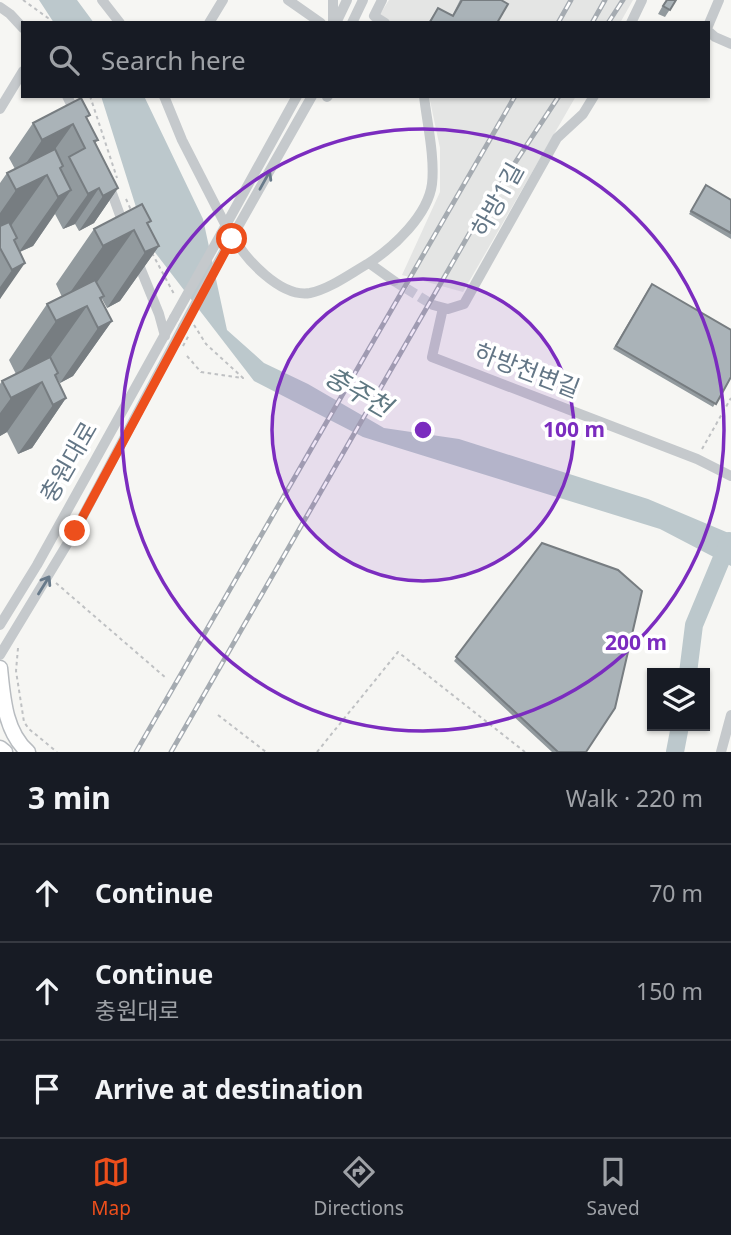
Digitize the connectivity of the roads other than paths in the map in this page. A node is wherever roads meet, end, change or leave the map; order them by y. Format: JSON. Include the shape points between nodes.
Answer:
{"nodes":[{"id":1,"x":102,"y":0,"type":"edge"},
{"id":2,"x":223,"y":0,"type":"edge"},
{"id":3,"x":288,"y":0,"type":"edge"},
{"id":4,"x":333,"y":0,"type":"edge"},
{"id":5,"x":347,"y":0,"type":"edge"},
{"id":6,"x":363,"y":0,"type":"edge"},
{"id":7,"x":382,"y":0,"type":"edge"},
{"id":8,"x":642,"y":0,"type":"edge"},
{"id":9,"x":719,"y":0,"type":"edge"},
{"id":10,"x":0,"y":7,"type":"edge"},
{"id":11,"x":372,"y":20,"type":"edge"},
{"id":12,"x":118,"y":21,"type":"edge"},
{"id":13,"x":210,"y":21,"type":"edge"},
{"id":14,"x":318,"y":21,"type":"edge"},
{"id":15,"x":335,"y":21,"type":"edge"},
{"id":16,"x":336,"y":21,"type":"edge"},
{"id":17,"x":353,"y":21,"type":"edge"},
{"id":18,"x":632,"y":21,"type":"edge"},
{"id":19,"x":710,"y":23,"type":"edge"},
{"id":20,"x":21,"y":26,"type":"edge"},
{"id":21,"x":710,"y":31,"type":"edge"},
{"id":22,"x":731,"y":44,"type":"edge"},
{"id":23,"x":21,"y":74,"type":"edge"},
{"id":24,"x":68,"y":98,"type":"edge"},
{"id":25,"x":165,"y":98,"type":"edge"},
{"id":26,"x":296,"y":98,"type":"edge"},
{"id":27,"x":311,"y":98,"type":"edge"},
{"id":28,"x":424,"y":98,"type":"edge"},
{"id":29,"x":593,"y":98,"type":"edge"},
{"id":30,"x":0,"y":109,"type":"edge"},
{"id":31,"x":83,"y":127,"type":"edge"},
{"id":32,"x":103,"y":170,"type":"edge"},
{"id":33,"x":228,"y":234,"type":"junction"},
{"id":34,"x":369,"y":263,"type":"junction"},
{"id":35,"x":394,"y":281,"type":"tunnel mouth"},
{"id":36,"x":438,"y":307,"type":"joint"},
{"id":37,"x":165,"y":336,"type":"junction"},
{"id":38,"x":731,"y":476,"type":"edge"},
{"id":39,"x":0,"y":625,"type":"edge"},
{"id":40,"x":0,"y":655,"type":"edge"},
{"id":41,"x":0,"y":668,"type":"edge"},
{"id":42,"x":731,"y":715,"type":"edge"},
{"id":43,"x":0,"y":748,"type":"edge"},
{"id":44,"x":5,"y":752,"type":"edge"},
{"id":45,"x":28,"y":752,"type":"edge"},
{"id":46,"x":721,"y":752,"type":"edge"}],
"edges":[{"from":1,"to":12,"type":"street"},
{"from":2,"to":13,"type":"street"},
{"from":3,"to":14,"type":"street"},
{"from":4,"to":15,"type":"street"},
{"from":5,"to":16,"type":"street"},
{"from":6,"to":17,"type":"street"},
{"from":7,"to":11,"type":"street"},
{"from":8,"to":18,"type":"street"},
{"from":9,"to":19,"type":"street"},
{"from":10,"to":20,"type":"street"},
{"from":21,"to":22,"type":"street"},
{"from":23,"to":30,"type":"street"},
{"from":24,"to":31,"type":"street"},
{"from":25,"to":33,"type":"street"},
{"from":26,"to":33,"type":"street"},
{"from":33,"to":27,"type":"street","one_way":true},
{"from":28,"to":34,"type":"street","via":[[431,189],[406,234]]},
{"from":29,"to":36,"type":"street","name":"하방1길","via":[[557,138],[464,304],[454,309]]},
{"from":32,"to":37,"type":"street"},
{"from":33,"to":34,"type":"street","via":[[267,277],[301,293],[311,293]]},
{"from":33,"to":37,"type":"street","name":"충원대로","bridge":true},
{"from":40,"to":33,"type":"street","name":"충원대로","one_way":true,"bridge":true,"via":[[49,577],[188,325]]},
{"from":34,"to":35,"type":"street"},
{"from":36,"to":38,"type":"street","name":"하방천변길","via":[[432,357]]},
{"from":37,"to":39,"type":"street","name":"충원대로"},
{"from":41,"to":45,"type":"main road","via":[[10,727]]},
{"from":42,"to":46,"type":"street"},
{"from":43,"to":44,"type":"main road"}]}
